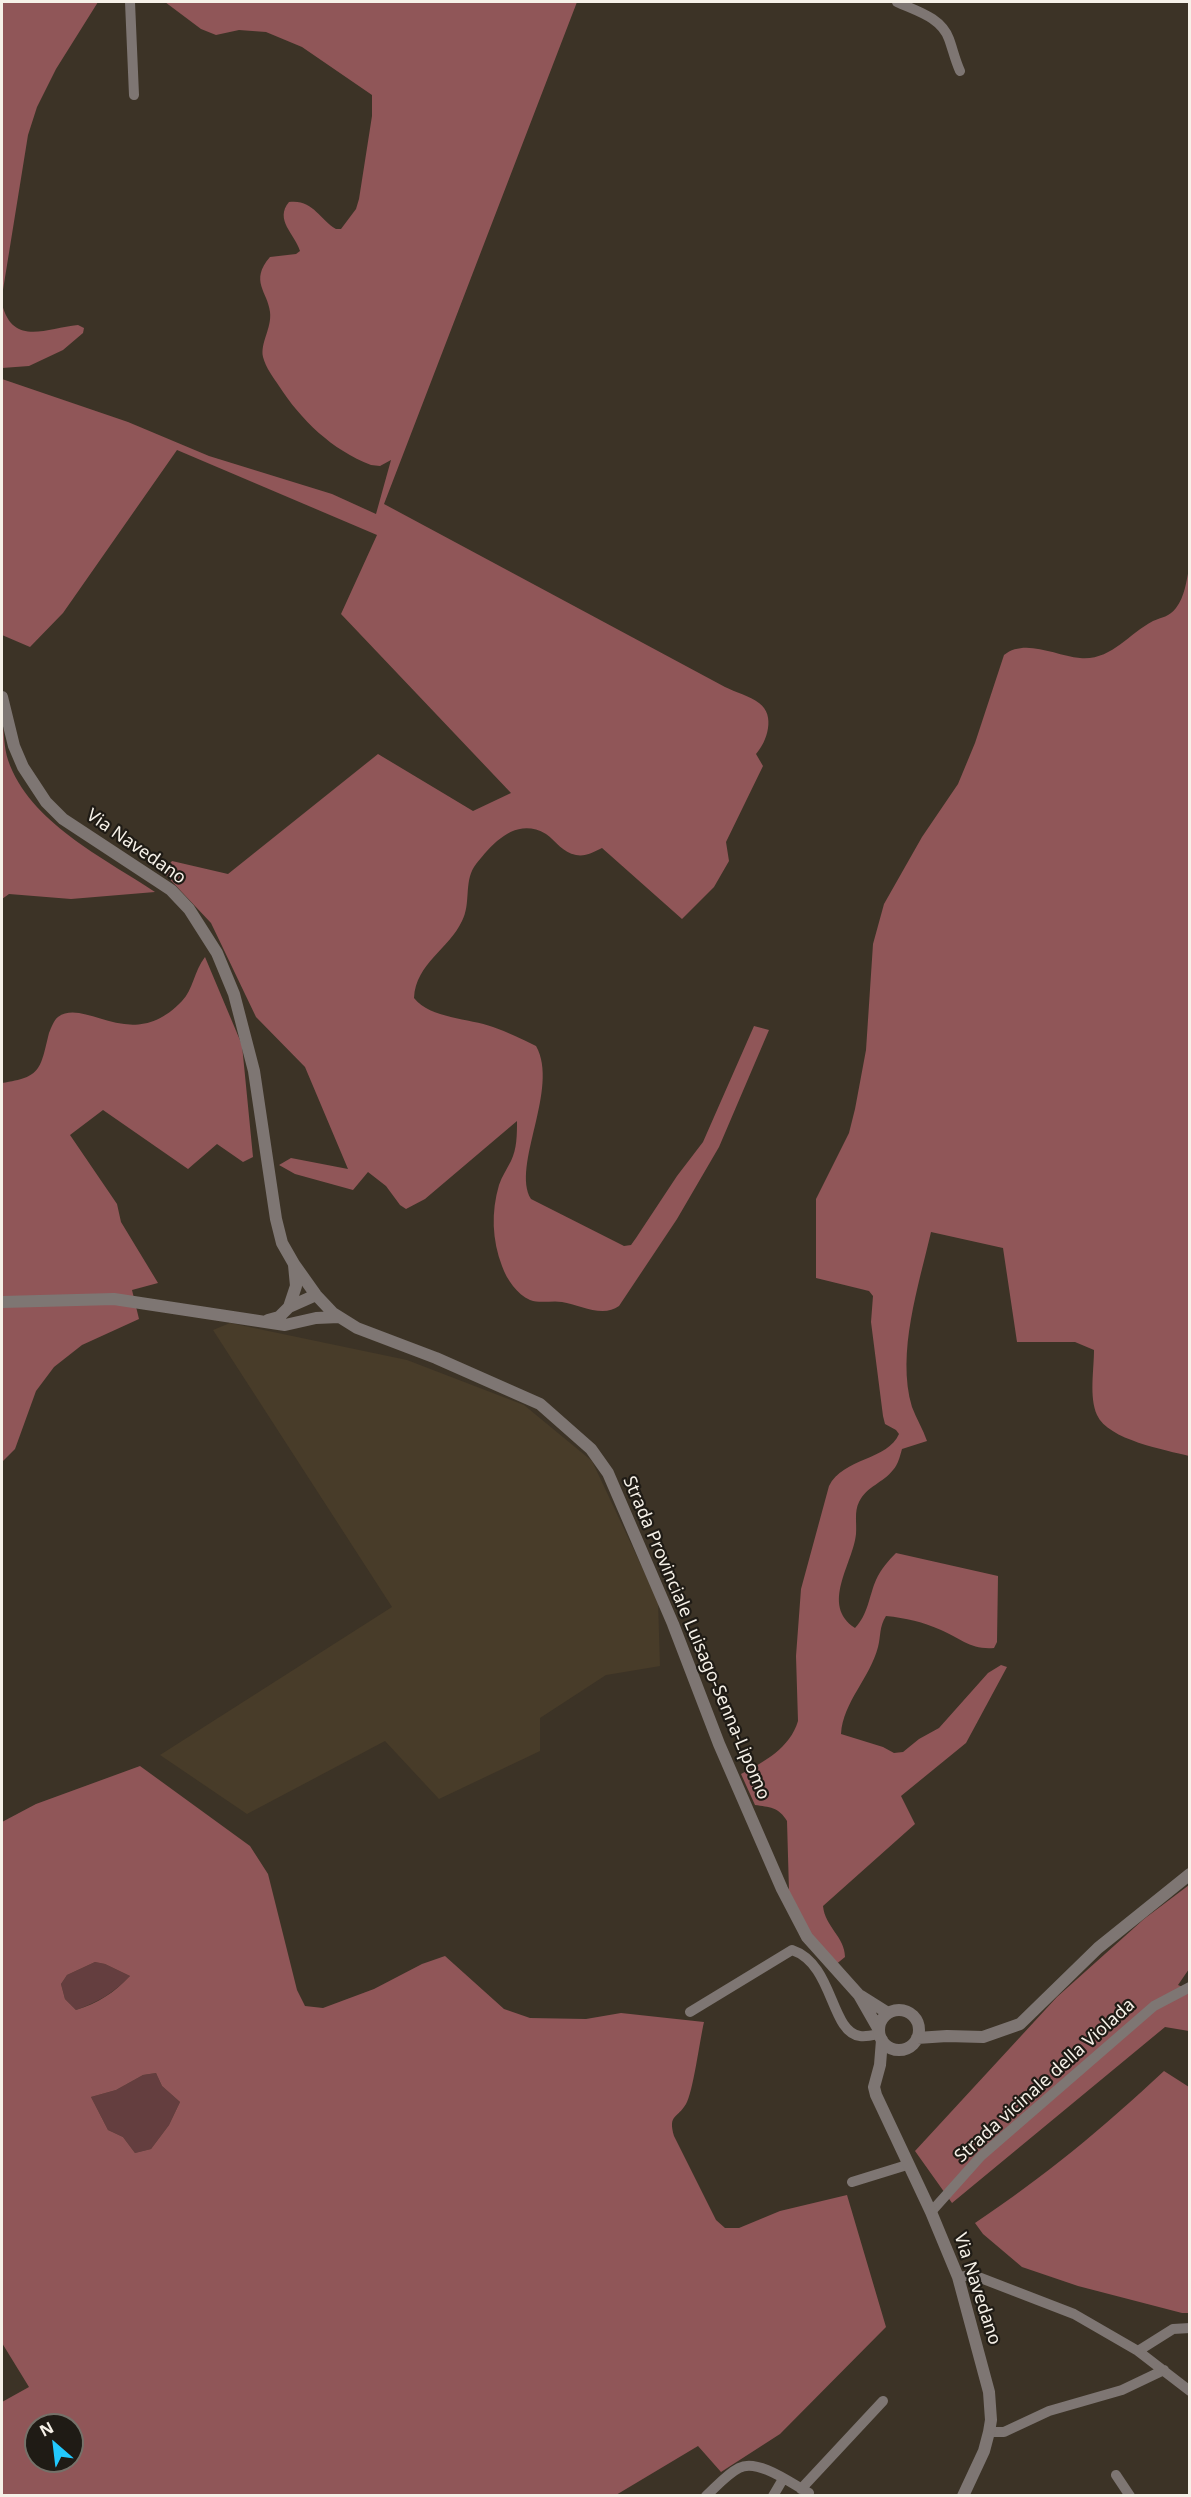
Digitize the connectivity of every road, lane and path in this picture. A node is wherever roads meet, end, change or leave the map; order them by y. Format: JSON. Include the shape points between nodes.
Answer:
{"nodes":[{"id":1,"x":130,"y":2,"type":"edge"},
{"id":2,"x":897,"y":2,"type":"edge"},
{"id":3,"x":960,"y":71,"type":"dead end"},
{"id":4,"x":134,"y":95,"type":"dead end"},
{"id":5,"x":2,"y":697,"type":"edge"},
{"id":6,"x":294,"y":1264,"type":"junction"},
{"id":7,"x":316,"y":1295,"type":"junction"},
{"id":8,"x":2,"y":1302,"type":"edge"},
{"id":9,"x":289,"y":1307,"type":"junction"},
{"id":10,"x":340,"y":1317,"type":"junction"},
{"id":11,"x":304,"y":1321,"type":"junction"},
{"id":12,"x":260,"y":1322,"type":"junction"},
{"id":13,"x":1190,"y":1874,"type":"edge"},
{"id":14,"x":1190,"y":1987,"type":"edge"},
{"id":15,"x":859,"y":1995,"type":"junction"},
{"id":16,"x":690,"y":2012,"type":"dead end"},
{"id":17,"x":888,"y":2013,"type":"junction"},
{"id":18,"x":918,"y":2023,"type":"junction"},
{"id":19,"x":880,"y":2034,"type":"junction"},
{"id":20,"x":947,"y":2036,"type":"junction"},
{"id":21,"x":917,"y":2038,"type":"junction"},
{"id":22,"x":899,"y":2050,"type":"junction"},
{"id":23,"x":880,"y":2065,"type":"junction"},
{"id":24,"x":907,"y":2164,"type":"junction"},
{"id":25,"x":852,"y":2182,"type":"dead end"},
{"id":26,"x":932,"y":2212,"type":"junction"},
{"id":27,"x":958,"y":2277,"type":"junction"},
{"id":28,"x":1190,"y":2328,"type":"edge"},
{"id":29,"x":1138,"y":2350,"type":"junction"},
{"id":30,"x":1164,"y":2370,"type":"junction"},
{"id":31,"x":1190,"y":2391,"type":"edge"},
{"id":32,"x":883,"y":2401,"type":"dead end"},
{"id":33,"x":989,"y":2432,"type":"junction"},
{"id":34,"x":1116,"y":2475,"type":"dead end"},
{"id":35,"x":783,"y":2479,"type":"junction"},
{"id":36,"x":706,"y":2496,"type":"edge"},
{"id":37,"x":773,"y":2496,"type":"edge"},
{"id":38,"x":963,"y":2496,"type":"edge"},
{"id":39,"x":1130,"y":2496,"type":"edge"}],
"edges":[{"from":1,"to":4,"type":"street"},
{"from":2,"to":3,"type":"street","via":[[938,22],[949,38]]},
{"from":5,"to":6,"type":"street","name":"Via Navedano","via":[[19,756],[46,802],[63,819],[171,890],[189,909],[217,953],[245,1031],[276,1219],[282,1244]]},
{"from":6,"to":7,"type":"street","name":"Strada Provinciale Luisago-Senna-Lipomo"},
{"from":6,"to":9,"type":"street","via":[[296,1286]]},
{"from":7,"to":9,"type":"street"},
{"from":7,"to":10,"type":"street","name":"Strada Provinciale Luisago-Senna-Lipomo"},
{"from":7,"to":11,"type":"street"},
{"from":8,"to":12,"type":"street","via":[[114,1299]]},
{"from":9,"to":12,"type":"street","via":[[279,1317]]},
{"from":10,"to":11,"type":"street"},
{"from":10,"to":15,"type":"street","name":"Strada Provinciale Luisago-Senna-Lipomo","via":[[357,1328],[540,1404],[591,1449],[608,1473],[782,1889],[807,1937]]},
{"from":11,"to":12,"type":"street"},
{"from":13,"to":20,"type":"street","via":[[1098,1948],[1020,2024],[983,2037]]},
{"from":14,"to":26,"type":"street","name":"Strada vicinale della Violada","via":[[1154,2006],[981,2156]]},
{"from":15,"to":17,"type":"street","name":"Strada Provinciale Luisago-Senna-Lipomo"},
{"from":15,"to":19,"type":"street","name":"Strada Provinciale Luisago-Senna-Lipomo"},
{"from":16,"to":19,"type":"street","via":[[792,1950],[804,1954],[818,1969],[848,2030],[860,2036]]},
{"from":17,"to":18,"type":"street","via":[[907,2011]]},
{"from":17,"to":19,"type":"street","via":[[881,2022]]},
{"from":18,"to":20,"type":"street"},
{"from":18,"to":21,"type":"street"},
{"from":19,"to":22,"type":"street","via":[[888,2047]]},
{"from":19,"to":23,"type":"street","name":"Via Navedano"},
{"from":20,"to":21,"type":"street"},
{"from":21,"to":22,"type":"street"},
{"from":22,"to":23,"type":"street"},
{"from":23,"to":24,"type":"street","name":"Via Navedano","via":[[874,2087],[876,2095]]},
{"from":24,"to":25,"type":"street"},
{"from":24,"to":26,"type":"street","name":"Via Navedano"},
{"from":26,"to":27,"type":"street","name":"Via Navedano"},
{"from":27,"to":29,"type":"street","via":[[973,2275],[1074,2314]]},
{"from":27,"to":33,"type":"street","name":"Via Navedano","via":[[989,2392]]},
{"from":28,"to":29,"type":"street","via":[[1173,2329]]},
{"from":29,"to":30,"type":"street"},
{"from":30,"to":31,"type":"street"},
{"from":30,"to":33,"type":"street","via":[[1122,2390],[1049,2411],[1004,2432]]},
{"from":32,"to":35,"type":"street","via":[[805,2491]]},
{"from":33,"to":38,"type":"street","name":"Via Navedano"},
{"from":34,"to":39,"type":"street"},
{"from":35,"to":36,"type":"street","via":[[750,2464],[739,2468]]},
{"from":35,"to":37,"type":"street"}]}
